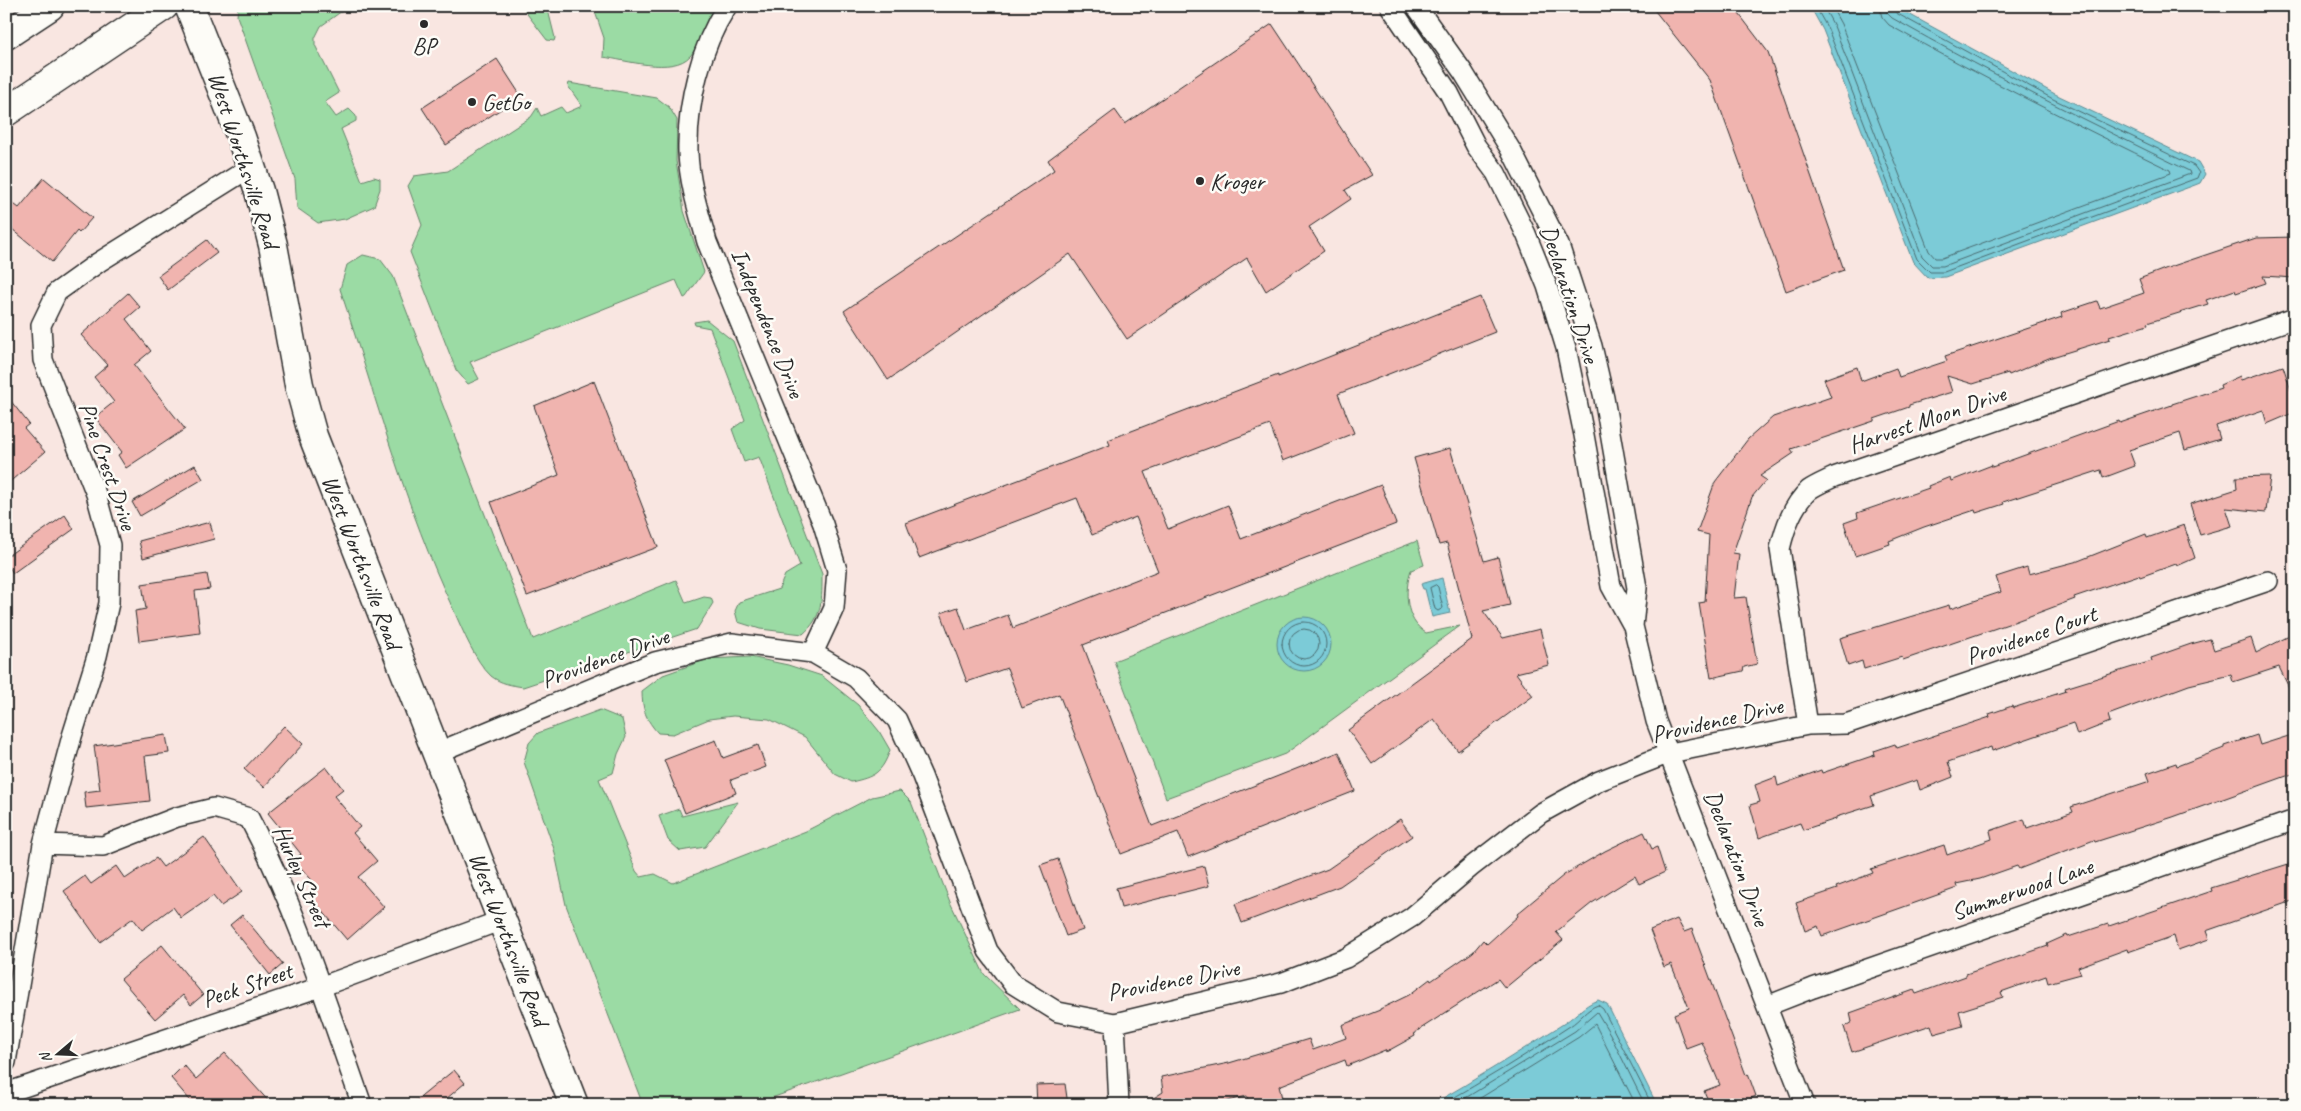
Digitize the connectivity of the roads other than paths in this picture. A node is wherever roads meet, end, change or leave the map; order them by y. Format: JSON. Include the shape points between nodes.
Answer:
{"nodes":[{"id":1,"x":50,"y":6,"type":"edge"},
{"id":2,"x":164,"y":6,"type":"edge"},
{"id":3,"x":189,"y":6,"type":"edge"},
{"id":4,"x":727,"y":6,"type":"edge"},
{"id":5,"x":1390,"y":6,"type":"edge"},
{"id":6,"x":1416,"y":6,"type":"edge"},
{"id":7,"x":6,"y":35,"type":"edge"},
{"id":8,"x":6,"y":112,"type":"edge"},
{"id":9,"x":251,"y":167,"type":"junction"},
{"id":10,"x":2295,"y":318,"type":"edge"},
{"id":11,"x":2268,"y":581,"type":"dead end"},
{"id":12,"x":1633,"y":626,"type":"junction"},
{"id":13,"x":813,"y":653,"type":"junction"},
{"id":14,"x":1808,"y":726,"type":"junction"},
{"id":15,"x":436,"y":753,"type":"junction"},
{"id":16,"x":1670,"y":753,"type":"junction"},
{"id":17,"x":2295,"y":820,"type":"edge"},
{"id":18,"x":43,"y":844,"type":"junction"},
{"id":19,"x":502,"y":920,"type":"junction"},
{"id":20,"x":320,"y":987,"type":"junction"},
{"id":21,"x":1767,"y":1006,"type":"junction"},
{"id":22,"x":1115,"y":1023,"type":"junction"},
{"id":23,"x":6,"y":1062,"type":"edge"},
{"id":24,"x":6,"y":1093,"type":"edge"},
{"id":25,"x":362,"y":1105,"type":"edge"},
{"id":26,"x":574,"y":1105,"type":"edge"},
{"id":27,"x":1119,"y":1105,"type":"edge"},
{"id":28,"x":1805,"y":1105,"type":"edge"}],
"edges":[{"from":1,"to":7,"type":"main road"},
{"from":2,"to":8,"type":"main road"},
{"from":3,"to":9,"type":"main road","name":"West Worthsville Road"},
{"from":4,"to":13,"type":"street","name":"Independence Drive","via":[[708,45],[692,92],[688,153],[696,203],[707,242],[823,524],[837,570],[834,608]]},
{"from":5,"to":12,"type":"street","name":"Declaration Drive","via":[[1449,93],[1476,146],[1496,172],[1526,234],[1566,348],[1611,586]]},
{"from":6,"to":12,"type":"street","name":"Declaration Drive","via":[[1463,72],[1512,152],[1560,245],[1592,346],[1604,398],[1638,588]]},
{"from":9,"to":15,"type":"main road","name":"West Worthsville Road","via":[[273,245],[299,385],[313,436]]},
{"from":9,"to":18,"type":"street","name":"Pine Crest Drive","via":[[123,246],[57,292],[41,325],[43,360],[96,494],[110,545],[109,603]]},
{"from":10,"to":14,"type":"street","name":"Harvest Moon Drive","via":[[1842,475],[1810,489],[1794,509],[1780,550]]},
{"from":11,"to":14,"type":"street","name":"Providence Court","via":[[1846,724]]},
{"from":12,"to":16,"type":"street","name":"Declaration Drive","via":[[1656,721]]},
{"from":13,"to":15,"type":"street","name":"Providence Drive","via":[[732,643],[655,662]]},
{"from":13,"to":22,"type":"street","name":"Providence Drive","via":[[856,678],[897,720],[922,776],[988,951],[1013,984],[1058,1012]]},
{"from":14,"to":16,"type":"street","name":"Providence Drive"},
{"from":15,"to":19,"type":"main road","name":"West Worthsville Road"},
{"from":16,"to":21,"type":"street","name":"Declaration Drive"},
{"from":16,"to":22,"type":"street","name":"Providence Drive","via":[[1599,781],[1541,813],[1412,917],[1346,958],[1281,983]]},
{"from":17,"to":21,"type":"street","name":"Summerwood Lane"},
{"from":18,"to":20,"type":"street","name":"Hurley Street","via":[[103,846],[177,817],[214,808],[249,818],[268,854]]},
{"from":18,"to":23,"type":"street","name":"Pine Crest Drive"},
{"from":19,"to":20,"type":"street","name":"Peck Street"},
{"from":19,"to":26,"type":"main road","name":"West Worthsville Road"},
{"from":20,"to":24,"type":"street","name":"Peck Street"},
{"from":20,"to":25,"type":"street"},
{"from":21,"to":28,"type":"street","name":"Declaration Drive"},
{"from":22,"to":27,"type":"street"}]}
